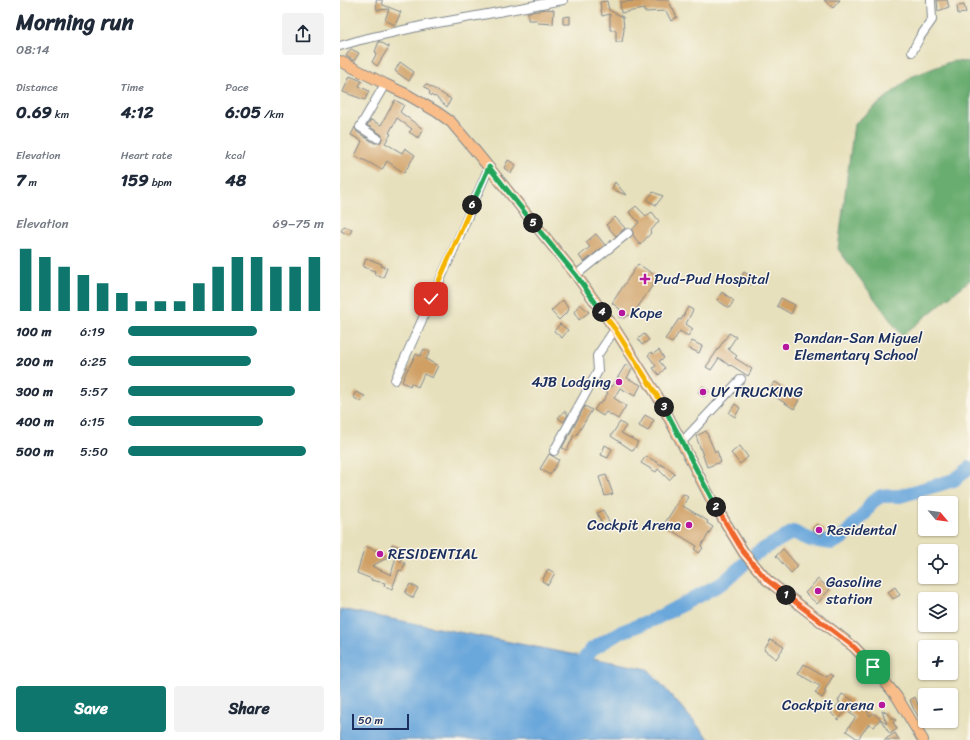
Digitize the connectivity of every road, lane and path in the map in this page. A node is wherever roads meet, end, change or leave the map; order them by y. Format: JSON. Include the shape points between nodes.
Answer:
{"nodes":[{"id":1,"x":563,"y":0,"type":"edge"},
{"id":2,"x":931,"y":0,"type":"edge"},
{"id":3,"x":340,"y":46,"type":"edge"},
{"id":4,"x":912,"y":52,"type":"dead end"},
{"id":5,"x":340,"y":61,"type":"edge"},
{"id":6,"x":385,"y":84,"type":"junction"},
{"id":7,"x":377,"y":138,"type":"dead end"},
{"id":8,"x":489,"y":167,"type":"junction"},
{"id":9,"x":628,"y":233,"type":"dead end"},
{"id":10,"x":576,"y":275,"type":"junction"},
{"id":11,"x":615,"y":329,"type":"junction"},
{"id":12,"x":741,"y":379,"type":"dead end"},
{"id":13,"x":395,"y":380,"type":"dead end"},
{"id":14,"x":682,"y":442,"type":"junction"},
{"id":15,"x":554,"y":451,"type":"dead end"},
{"id":16,"x":923,"y":740,"type":"edge"}],
"edges":[{"from":1,"to":3,"type":"street","via":[[426,24]]},
{"from":2,"to":4,"type":"street","via":[[932,20]]},
{"from":5,"to":6,"type":"main road"},
{"from":6,"to":7,"type":"street","via":[[360,127]]},
{"from":6,"to":8,"type":"main road","via":[[408,95],[450,122]]},
{"from":8,"to":10,"type":"main road"},
{"from":8,"to":13,"type":"street"},
{"from":9,"to":10,"type":"street"},
{"from":10,"to":11,"type":"main road"},
{"from":11,"to":14,"type":"main road","via":[[658,397]]},
{"from":11,"to":15,"type":"street","via":[[597,356],[598,371]]},
{"from":12,"to":14,"type":"street"},
{"from":14,"to":16,"type":"main road","via":[[711,499],[744,553],[767,580],[854,647],[897,697]]}]}
